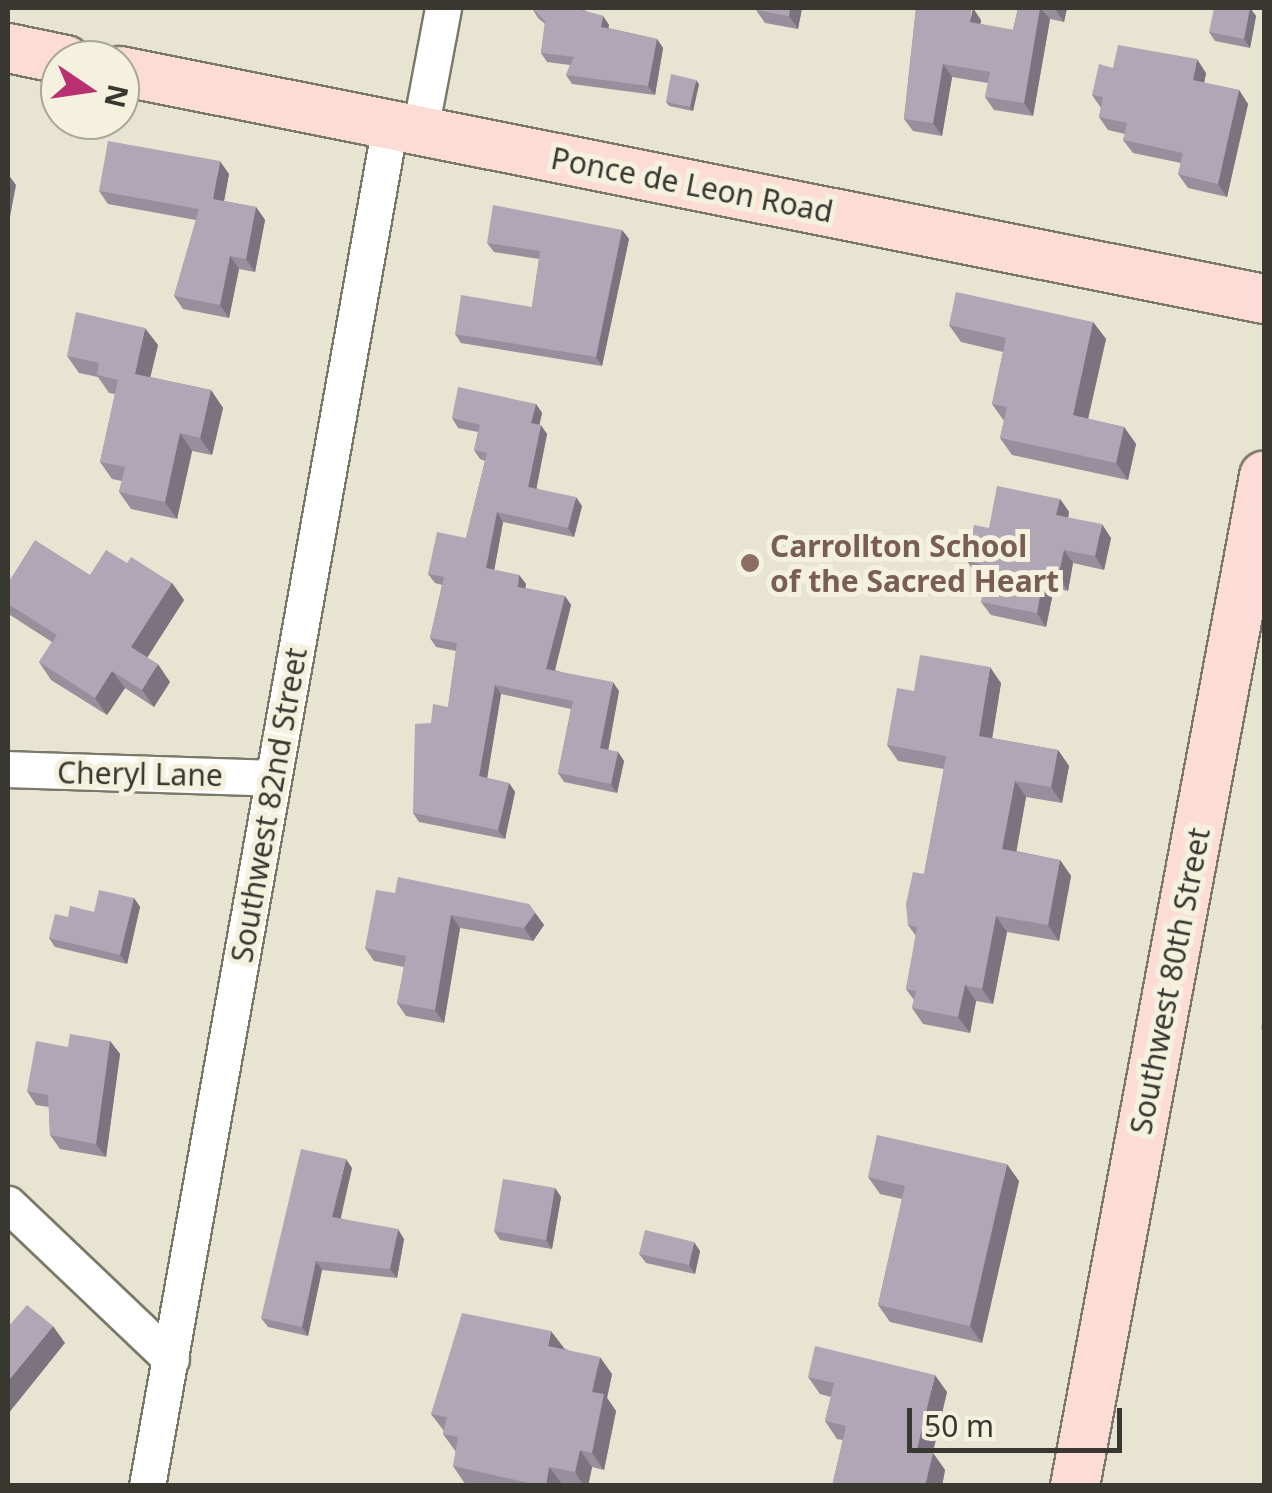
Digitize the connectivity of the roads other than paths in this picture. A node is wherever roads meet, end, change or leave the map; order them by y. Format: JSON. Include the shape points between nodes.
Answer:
{"nodes":[{"id":1,"x":443,"y":8,"type":"edge"},
{"id":2,"x":8,"y":48,"type":"edge"},
{"id":3,"x":40,"y":55,"type":"edge"},
{"id":4,"x":140,"y":75,"type":"edge"},
{"id":5,"x":405,"y":127,"type":"junction"},
{"id":6,"x":1264,"y":300,"type":"edge"},
{"id":7,"x":1264,"y":476,"type":"edge"},
{"id":8,"x":8,"y":769,"type":"edge"},
{"id":9,"x":274,"y":778,"type":"junction"},
{"id":10,"x":8,"y":1204,"type":"edge"},
{"id":11,"x":171,"y":1359,"type":"junction"},
{"id":12,"x":147,"y":1486,"type":"edge"},
{"id":13,"x":1074,"y":1486,"type":"edge"}],
"edges":[{"from":1,"to":5,"type":"street","name":"Southwest 82nd Street"},
{"from":2,"to":3,"type":"street"},
{"from":4,"to":5,"type":"street","name":"Ponce de Leon Road"},
{"from":5,"to":6,"type":"street","name":"Ponce de Leon Road"},
{"from":5,"to":9,"type":"street","name":"Southwest 82nd Street"},
{"from":7,"to":13,"type":"street","name":"Southwest 80th Street"},
{"from":8,"to":9,"type":"street","name":"Cheryl Lane"},
{"from":9,"to":11,"type":"street","name":"Southwest 82nd Street"},
{"from":10,"to":11,"type":"street"},
{"from":11,"to":12,"type":"street","name":"Southwest 82nd Street"}]}
